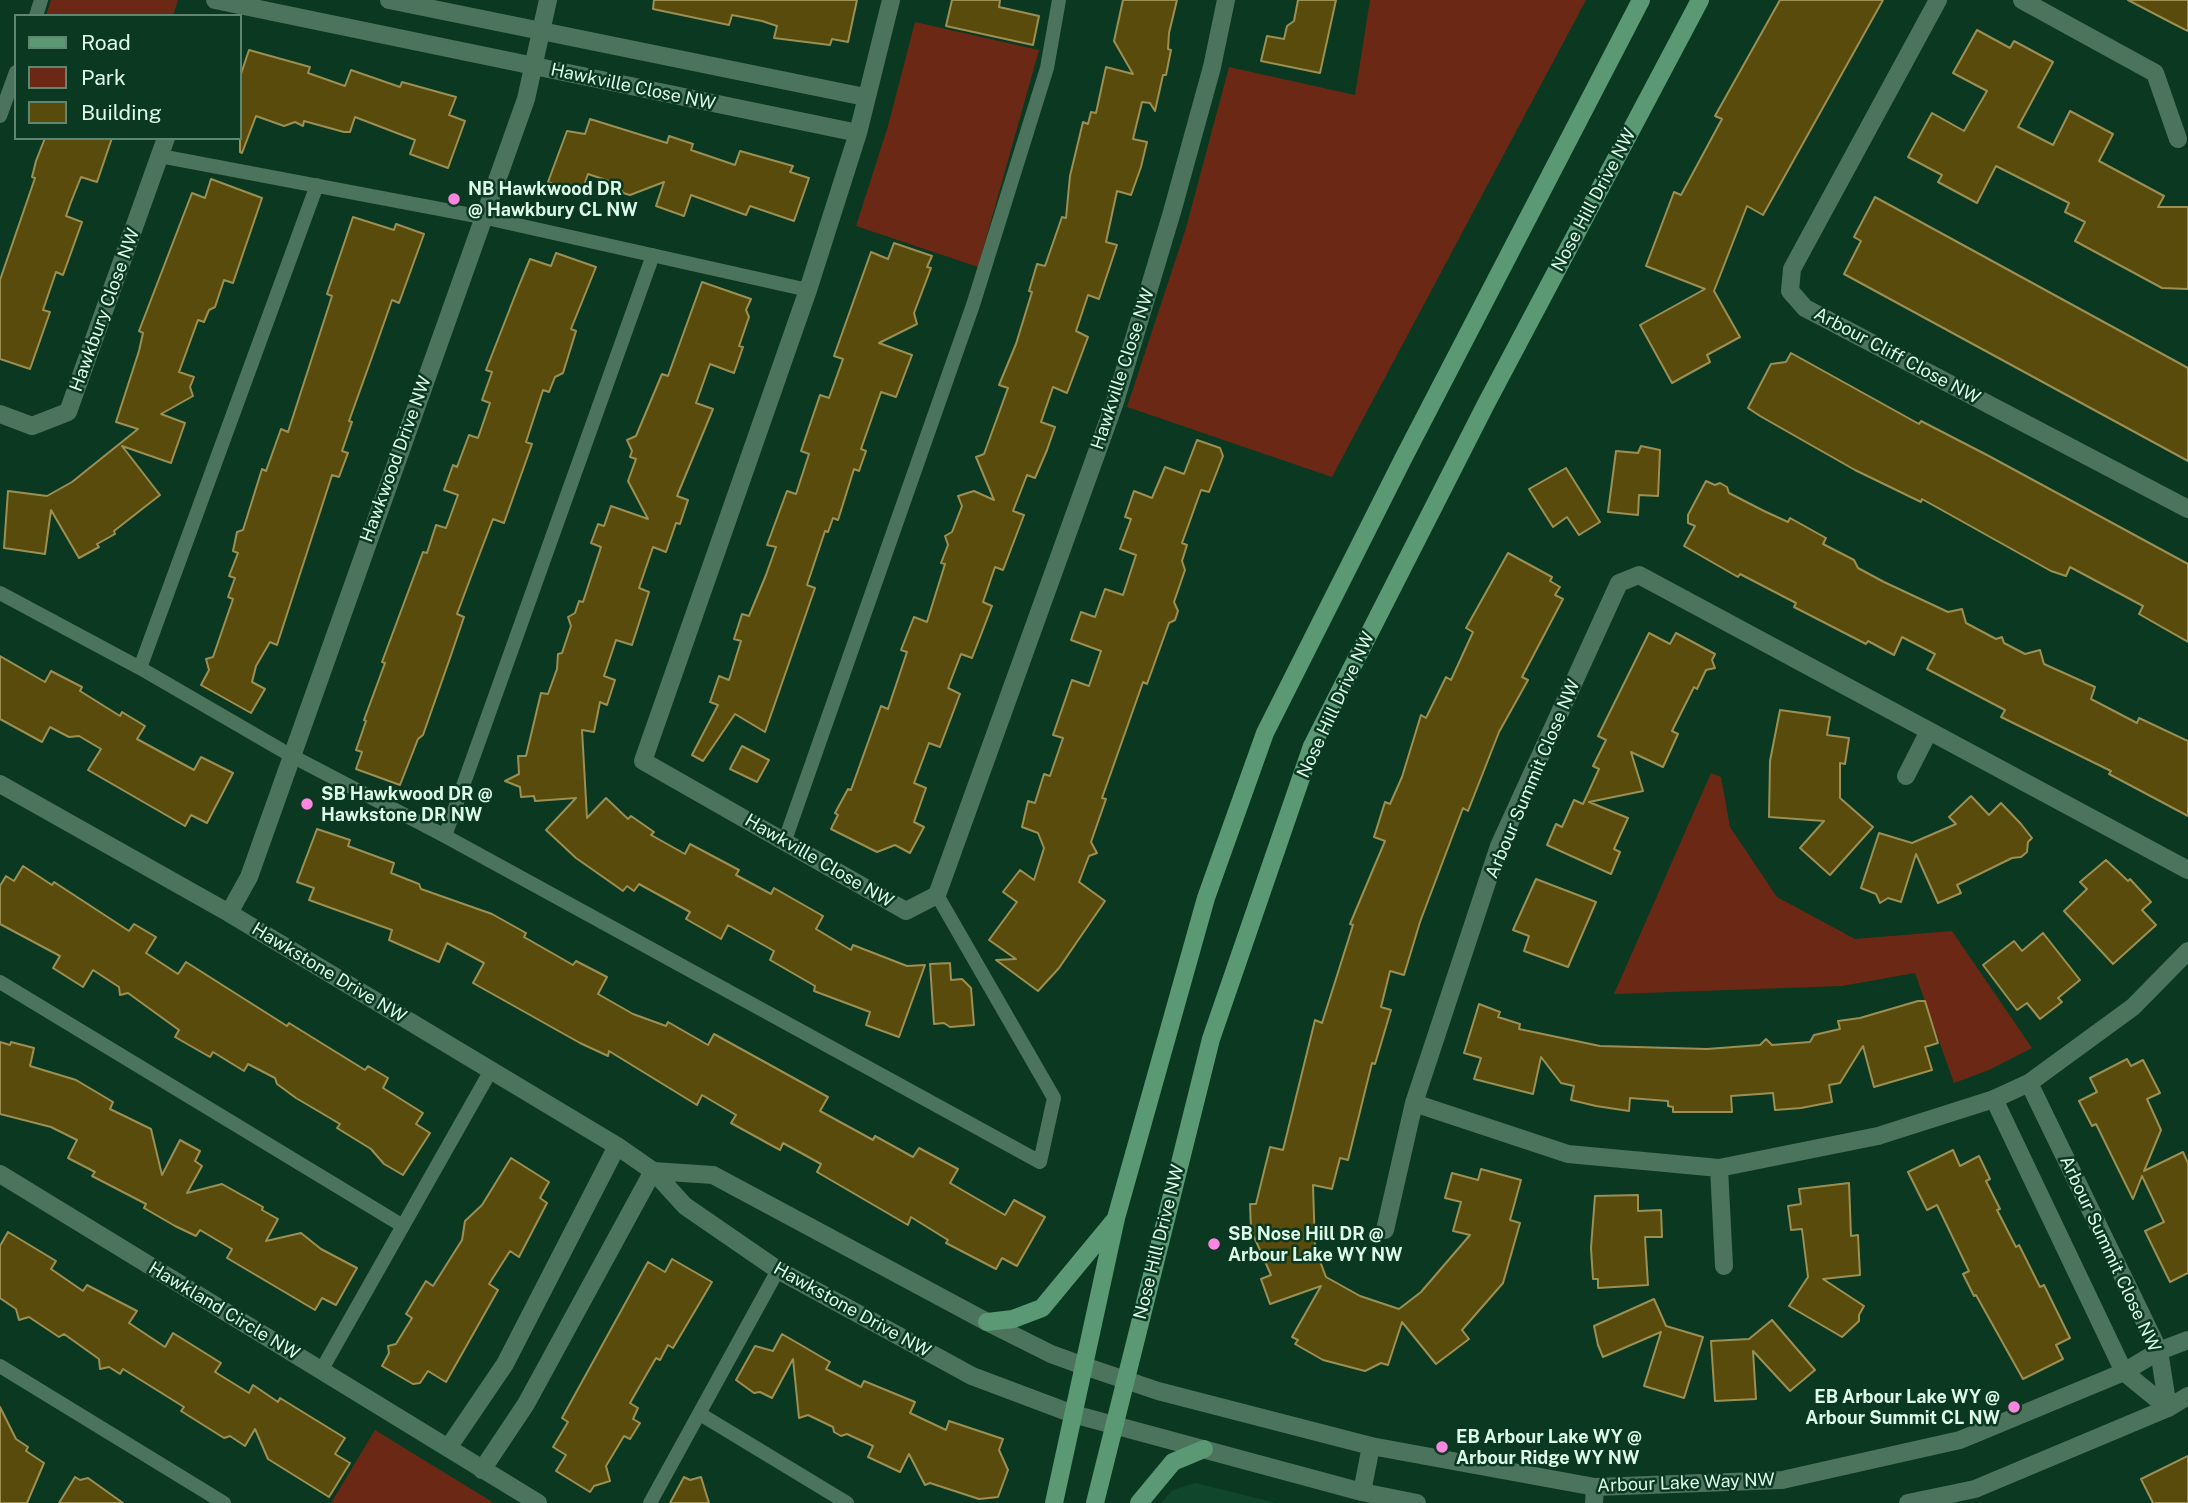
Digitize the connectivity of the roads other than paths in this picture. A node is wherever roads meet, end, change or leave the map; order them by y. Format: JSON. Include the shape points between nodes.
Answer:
{"nodes":[{"id":1,"x":215,"y":0,"type":"edge"},
{"id":2,"x":389,"y":0,"type":"edge"},
{"id":3,"x":548,"y":0,"type":"edge"},
{"id":4,"x":891,"y":0,"type":"edge"},
{"id":5,"x":1059,"y":0,"type":"edge"},
{"id":6,"x":1226,"y":0,"type":"edge"},
{"id":7,"x":1641,"y":0,"type":"edge"},
{"id":8,"x":1700,"y":0,"type":"edge"},
{"id":9,"x":1938,"y":0,"type":"edge"},
{"id":10,"x":2022,"y":0,"type":"edge"},
{"id":11,"x":541,"y":32,"type":"junction"},
{"id":12,"x":531,"y":66,"type":"junction"},
{"id":13,"x":14,"y":78,"type":"edge"},
{"id":14,"x":865,"y":97,"type":"junction"},
{"id":15,"x":0,"y":116,"type":"edge"},
{"id":16,"x":858,"y":133,"type":"junction"},
{"id":17,"x":2178,"y":139,"type":"dead end"},
{"id":18,"x":165,"y":140,"type":"edge"},
{"id":19,"x":160,"y":156,"type":"junction"},
{"id":20,"x":317,"y":185,"type":"junction"},
{"id":21,"x":482,"y":217,"type":"junction"},
{"id":22,"x":653,"y":255,"type":"junction"},
{"id":23,"x":808,"y":290,"type":"junction"},
{"id":24,"x":0,"y":414,"type":"edge"},
{"id":25,"x":2188,"y":509,"type":"edge"},
{"id":26,"x":0,"y":593,"type":"edge"},
{"id":27,"x":140,"y":668,"type":"junction"},
{"id":28,"x":1930,"y":731,"type":"junction"},
{"id":29,"x":290,"y":755,"type":"junction"},
{"id":30,"x":1906,"y":776,"type":"dead end"},
{"id":31,"x":0,"y":784,"type":"edge"},
{"id":32,"x":445,"y":836,"type":"junction"},
{"id":33,"x":785,"y":840,"type":"junction"},
{"id":34,"x":2188,"y":870,"type":"edge"},
{"id":35,"x":937,"y":895,"type":"junction"},
{"id":36,"x":229,"y":913,"type":"junction"},
{"id":37,"x":2188,"y":951,"type":"edge"},
{"id":38,"x":0,"y":982,"type":"edge"},
{"id":39,"x":490,"y":1072,"type":"junction"},
{"id":40,"x":2029,"y":1083,"type":"junction"},
{"id":41,"x":1994,"y":1099,"type":"junction"},
{"id":42,"x":1414,"y":1103,"type":"junction"},
{"id":43,"x":617,"y":1146,"type":"junction"},
{"id":44,"x":1719,"y":1168,"type":"junction"},
{"id":45,"x":653,"y":1171,"type":"junction"},
{"id":46,"x":0,"y":1174,"type":"edge"},
{"id":47,"x":1116,"y":1218,"type":"junction"},
{"id":48,"x":403,"y":1226,"type":"junction"},
{"id":49,"x":1385,"y":1230,"type":"dead end"},
{"id":50,"x":1724,"y":1266,"type":"dead end"},
{"id":51,"x":778,"y":1270,"type":"junction"},
{"id":52,"x":988,"y":1322,"type":"junction"},
{"id":53,"x":2188,"y":1340,"type":"edge"},
{"id":54,"x":2159,"y":1351,"type":"junction"},
{"id":55,"x":0,"y":1366,"type":"edge"},
{"id":56,"x":1084,"y":1366,"type":"junction"},
{"id":57,"x":322,"y":1369,"type":"junction"},
{"id":58,"x":2124,"y":1372,"type":"junction"},
{"id":59,"x":1124,"y":1380,"type":"junction"},
{"id":60,"x":2188,"y":1396,"type":"edge"},
{"id":61,"x":2168,"y":1408,"type":"junction"},
{"id":62,"x":700,"y":1414,"type":"junction"},
{"id":63,"x":1073,"y":1414,"type":"junction"},
{"id":64,"x":1112,"y":1424,"type":"junction"},
{"id":65,"x":1371,"y":1446,"type":"junction"},
{"id":66,"x":448,"y":1448,"type":"junction"},
{"id":67,"x":1204,"y":1449,"type":"junction"},
{"id":68,"x":482,"y":1469,"type":"junction"},
{"id":69,"x":1594,"y":1495,"type":"edge"},
{"id":70,"x":1362,"y":1498,"type":"edge"},
{"id":71,"x":224,"y":1503,"type":"edge"},
{"id":72,"x":538,"y":1503,"type":"edge"},
{"id":73,"x":650,"y":1503,"type":"edge"},
{"id":74,"x":847,"y":1503,"type":"edge"},
{"id":75,"x":1054,"y":1503,"type":"edge"},
{"id":76,"x":1095,"y":1503,"type":"edge"},
{"id":77,"x":1139,"y":1503,"type":"edge"},
{"id":78,"x":1417,"y":1503,"type":"edge"},
{"id":79,"x":1908,"y":1503,"type":"edge"}],
"edges":[{"from":1,"to":12,"type":"street"},
{"from":2,"to":11,"type":"street"},
{"from":3,"to":11,"type":"street","name":"Hawkwood Drive NW"},
{"from":4,"to":14,"type":"street","name":"Hawkville Close NW"},
{"from":5,"to":33,"type":"lane","via":[[1047,68],[973,305]]},
{"from":6,"to":35,"type":"street","name":"Hawkville Close NW","via":[[1212,67],[1115,402]]},
{"from":7,"to":47,"type":"main road","via":[[1265,733],[1206,898]]},
{"from":8,"to":59,"type":"main road","name":"Nose Hill Drive NW","via":[[1312,746],[1211,1040]]},
{"from":9,"to":25,"type":"street","name":"Arbour Cliff Close NW","via":[[1792,269],[1790,291],[1805,307]]},
{"from":10,"to":17,"type":"street","via":[[2155,73]]},
{"from":11,"to":12,"type":"street","name":"Hawkwood Drive NW"},
{"from":11,"to":14,"type":"street","name":"Hawkville Close NW"},
{"from":12,"to":16,"type":"street","name":"Hawkville Close NW"},
{"from":12,"to":21,"type":"street","name":"Hawkwood Drive NW","via":[[526,99]]},
{"from":13,"to":15,"type":"lane"},
{"from":14,"to":16,"type":"street","name":"Hawkville Close NW"},
{"from":16,"to":23,"type":"street","name":"Hawkville Close NW"},
{"from":18,"to":19,"type":"street","name":"Hawkbury Close NW"},
{"from":19,"to":20,"type":"lane"},
{"from":19,"to":24,"type":"street","name":"Hawkbury Close NW","via":[[68,412],[32,426]]},
{"from":20,"to":21,"type":"lane"},
{"from":20,"to":27,"type":"lane"},
{"from":21,"to":22,"type":"lane"},
{"from":21,"to":29,"type":"street","name":"Hawkwood Drive NW"},
{"from":22,"to":23,"type":"lane"},
{"from":22,"to":32,"type":"lane"},
{"from":23,"to":33,"type":"street","name":"Hawkville Close NW","via":[[643,761]]},
{"from":26,"to":27,"type":"lane"},
{"from":27,"to":29,"type":"lane"},
{"from":28,"to":30,"type":"street"},
{"from":28,"to":34,"type":"street","name":"Arbour Summit Close NW"},
{"from":28,"to":42,"type":"street","name":"Arbour Summit Close NW","via":[[1639,575],[1619,583],[1499,846]]},
{"from":29,"to":32,"type":"lane"},
{"from":29,"to":36,"type":"street","name":"Hawkwood Drive NW","via":[[249,877]]},
{"from":31,"to":36,"type":"street","name":"Hawkstone Drive NW"},
{"from":32,"to":35,"type":"lane","via":[[1040,1162],[1054,1098]]},
{"from":33,"to":35,"type":"street","name":"Hawkville Close NW","via":[[906,911]]},
{"from":36,"to":39,"type":"street","name":"Hawkstone Drive NW"},
{"from":37,"to":40,"type":"street","via":[[2133,1007]]},
{"from":38,"to":48,"type":"lane"},
{"from":39,"to":43,"type":"street","name":"Hawkstone Drive NW"},
{"from":39,"to":48,"type":"lane"},
{"from":40,"to":41,"type":"street"},
{"from":40,"to":54,"type":"street","name":"Arbour Summit Close NW"},
{"from":41,"to":44,"type":"street","via":[[1878,1136]]},
{"from":41,"to":58,"type":"street","name":"Arbour Summit Close NW"},
{"from":42,"to":44,"type":"street","via":[[1568,1154]]},
{"from":42,"to":49,"type":"street","name":"Arbour Summit Close NW"},
{"from":43,"to":45,"type":"street","name":"Hawkstone Drive NW"},
{"from":43,"to":66,"type":"street","via":[[505,1364]]},
{"from":44,"to":50,"type":"street"},
{"from":45,"to":51,"type":"street","name":"Hawkstone Drive NW","via":[[685,1206]]},
{"from":45,"to":52,"type":"street","via":[[713,1175]]},
{"from":45,"to":68,"type":"street","via":[[526,1404]]},
{"from":46,"to":57,"type":"street","name":"Hawkland Circle NW"},
{"from":47,"to":52,"type":"main road","via":[[1042,1308]]},
{"from":47,"to":56,"type":"main road"},
{"from":48,"to":57,"type":"lane"},
{"from":51,"to":62,"type":"lane"},
{"from":51,"to":63,"type":"street","name":"Hawkstone Drive NW","via":[[972,1376]]},
{"from":52,"to":56,"type":"street"},
{"from":53,"to":54,"type":"street","name":"Arbour Lake Way NW"},
{"from":54,"to":58,"type":"street","name":"Arbour Lake Way NW"},
{"from":54,"to":61,"type":"street","name":"Arbour Summit Close NW"},
{"from":55,"to":71,"type":"lane"},
{"from":56,"to":59,"type":"street","name":"Arbour Lake Way NW"},
{"from":56,"to":63,"type":"main road"},
{"from":57,"to":66,"type":"street","name":"Hawkland Circle NW"},
{"from":58,"to":61,"type":"street","name":"Arbour Summit Close NW"},
{"from":58,"to":69,"type":"street","name":"Arbour Lake Way NW","via":[[1960,1440],[1783,1480]]},
{"from":59,"to":64,"type":"main road","name":"Nose Hill Drive NW"},
{"from":59,"to":65,"type":"street","name":"Arbour Lake Way NW"},
{"from":60,"to":61,"type":"street"},
{"from":61,"to":79,"type":"street","via":[[1975,1489]]},
{"from":62,"to":73,"type":"lane"},
{"from":62,"to":74,"type":"lane"},
{"from":63,"to":64,"type":"street"},
{"from":63,"to":75,"type":"main road"},
{"from":64,"to":67,"type":"street"},
{"from":64,"to":76,"type":"main road","name":"Nose Hill Drive NW"},
{"from":65,"to":69,"type":"street","name":"Arbour Lake Way NW"},
{"from":65,"to":70,"type":"street"},
{"from":66,"to":68,"type":"street","name":"Hawkland Circle NW"},
{"from":67,"to":70,"type":"street"},
{"from":67,"to":77,"type":"main road","via":[[1173,1462]]},
{"from":68,"to":72,"type":"street","name":"Hawkland Circle NW"},
{"from":70,"to":78,"type":"street"}]}
